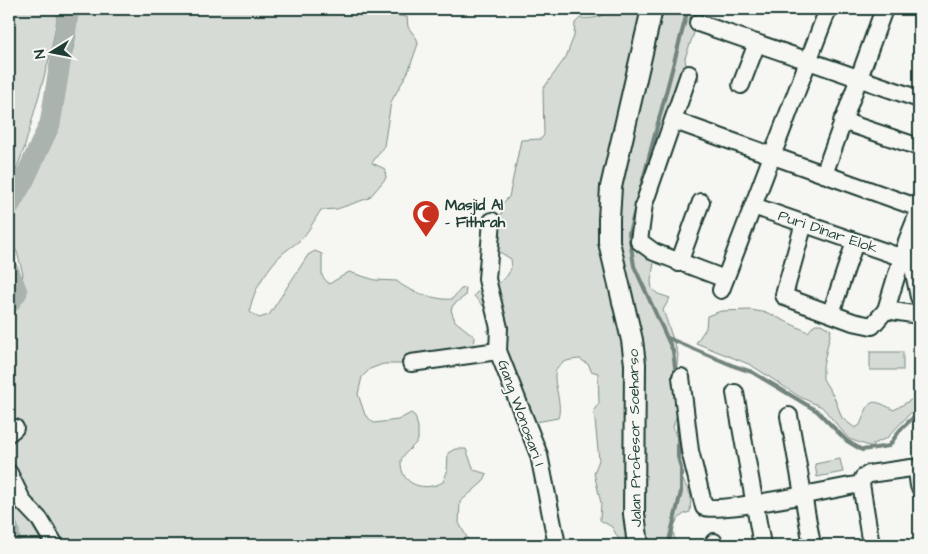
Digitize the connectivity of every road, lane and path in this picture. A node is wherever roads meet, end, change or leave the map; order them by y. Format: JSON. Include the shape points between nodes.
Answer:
{"nodes":[{"id":1,"x":652,"y":9,"type":"edge"},
{"id":2,"x":828,"y":9,"type":"edge"},
{"id":3,"x":884,"y":9,"type":"edge"},
{"id":4,"x":698,"y":24,"type":"dead end"},
{"id":5,"x":757,"y":43,"type":"junction"},
{"id":6,"x":809,"y":60,"type":"junction"},
{"id":7,"x":689,"y":74,"type":"dead end"},
{"id":8,"x":860,"y":78,"type":"junction"},
{"id":9,"x":741,"y":85,"type":"dead end"},
{"id":10,"x":919,"y":99,"type":"edge"},
{"id":11,"x":674,"y":121,"type":"junction"},
{"id":12,"x":842,"y":122,"type":"junction"},
{"id":13,"x":919,"y":147,"type":"edge"},
{"id":14,"x":773,"y":156,"type":"junction"},
{"id":15,"x":824,"y":174,"type":"junction"},
{"id":16,"x":701,"y":202,"type":"dead end"},
{"id":17,"x":753,"y":206,"type":"junction"},
{"id":18,"x":919,"y":209,"type":"edge"},
{"id":19,"x":492,"y":221,"type":"dead end"},
{"id":20,"x":804,"y":223,"type":"junction"},
{"id":21,"x":907,"y":241,"type":"junction"},
{"id":22,"x":855,"y":242,"type":"junction"},
{"id":23,"x":903,"y":258,"type":"junction"},
{"id":24,"x":679,"y":263,"type":"junction"},
{"id":25,"x":919,"y":297,"type":"edge"},
{"id":26,"x":886,"y":310,"type":"junction"},
{"id":27,"x":831,"y":313,"type":"junction"},
{"id":28,"x":919,"y":315,"type":"edge"},
{"id":29,"x":498,"y":351,"type":"junction"},
{"id":30,"x":411,"y":363,"type":"dead end"},
{"id":31,"x":681,"y":377,"type":"dead end"},
{"id":32,"x":735,"y":394,"type":"dead end"},
{"id":33,"x":789,"y":416,"type":"dead end"},
{"id":34,"x":9,"y":473,"type":"edge"},
{"id":35,"x":861,"y":484,"type":"junction"},
{"id":36,"x":919,"y":486,"type":"edge"},
{"id":37,"x":802,"y":494,"type":"junction"},
{"id":38,"x":755,"y":502,"type":"junction"},
{"id":39,"x":55,"y":545,"type":"edge"},
{"id":40,"x":557,"y":545,"type":"edge"},
{"id":41,"x":638,"y":545,"type":"edge"},
{"id":42,"x":762,"y":545,"type":"edge"},
{"id":43,"x":812,"y":545,"type":"edge"},
{"id":44,"x":871,"y":545,"type":"edge"}],
"edges":[{"from":1,"to":41,"type":"main road","name":"Jalan Profesor Soeharso","via":[[611,186],[609,219],[609,242],[632,340],[634,514]]},
{"from":2,"to":6,"type":"street"},
{"from":3,"to":8,"type":"street"},
{"from":4,"to":5,"type":"street"},
{"from":5,"to":6,"type":"street"},
{"from":5,"to":9,"type":"street"},
{"from":6,"to":8,"type":"street"},
{"from":6,"to":14,"type":"street"},
{"from":7,"to":11,"type":"street"},
{"from":8,"to":10,"type":"street"},
{"from":8,"to":12,"type":"street"},
{"from":11,"to":14,"type":"street"},
{"from":11,"to":24,"type":"street","via":[[644,204],[639,240],[654,252]]},
{"from":12,"to":13,"type":"street"},
{"from":12,"to":15,"type":"street"},
{"from":14,"to":15,"type":"street"},
{"from":14,"to":17,"type":"street"},
{"from":15,"to":18,"type":"street"},
{"from":16,"to":24,"type":"street"},
{"from":17,"to":20,"type":"street","name":"Puri Dinar Elok"},
{"from":17,"to":24,"type":"street","via":[[723,284]]},
{"from":18,"to":21,"type":"street"},
{"from":19,"to":29,"type":"street","name":"Gang Wonosari I","via":[[487,279],[498,328]]},
{"from":20,"to":22,"type":"street","name":"Puri Dinar Elok"},
{"from":20,"to":27,"type":"street","via":[[784,295]]},
{"from":21,"to":23,"type":"street"},
{"from":21,"to":25,"type":"street"},
{"from":22,"to":23,"type":"street","name":"Puri Dinar Elok"},
{"from":22,"to":27,"type":"street"},
{"from":23,"to":26,"type":"street"},
{"from":26,"to":27,"type":"street","via":[[872,326]]},
{"from":26,"to":28,"type":"street"},
{"from":29,"to":30,"type":"street"},
{"from":29,"to":40,"type":"street","name":"Gang Wonosari I","via":[[539,456]]},
{"from":31,"to":38,"type":"street","via":[[690,451],[702,505],[711,508]]},
{"from":32,"to":38,"type":"street"},
{"from":33,"to":37,"type":"street"},
{"from":34,"to":39,"type":"street","via":[[22,502],[40,520]]},
{"from":35,"to":36,"type":"street","via":[[869,474],[911,468],[917,471]]},
{"from":35,"to":37,"type":"street"},
{"from":35,"to":44,"type":"street"},
{"from":37,"to":38,"type":"street"},
{"from":37,"to":43,"type":"street"},
{"from":38,"to":42,"type":"street"}]}
